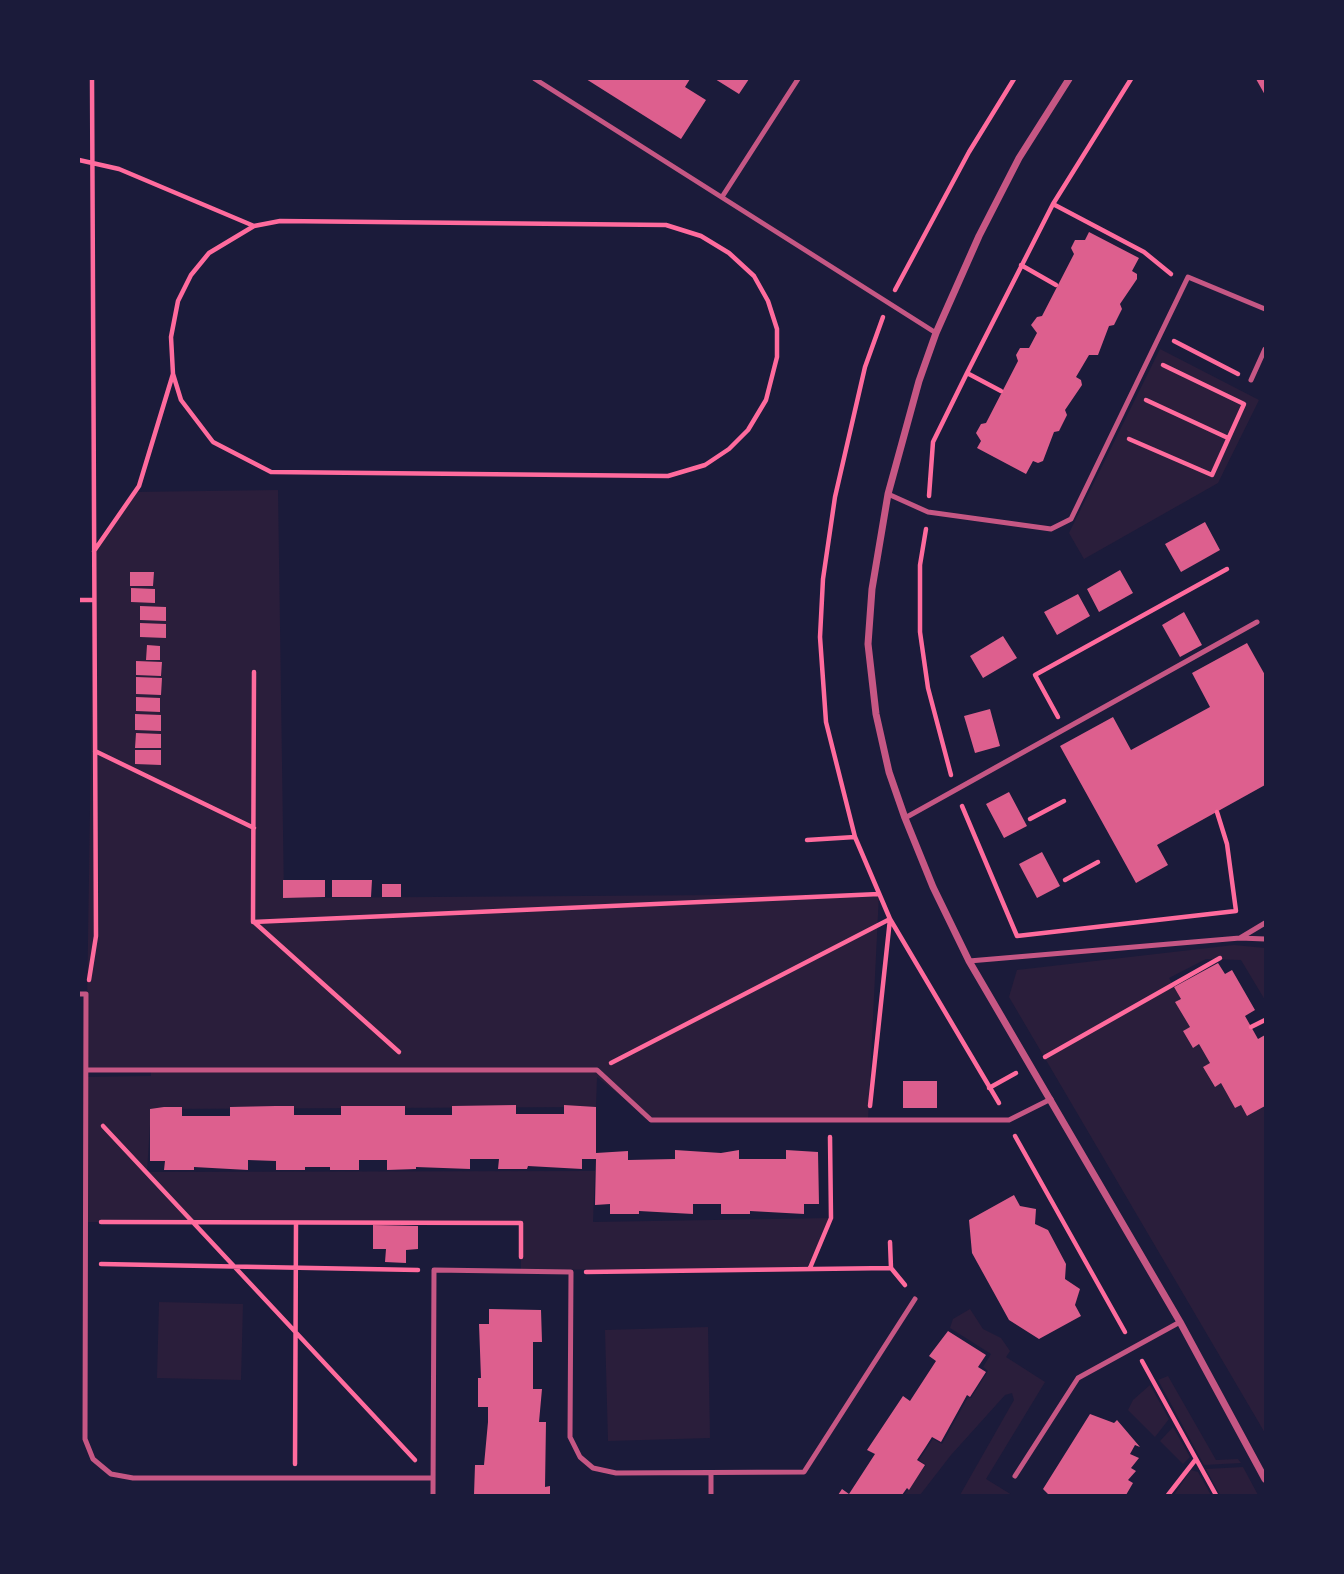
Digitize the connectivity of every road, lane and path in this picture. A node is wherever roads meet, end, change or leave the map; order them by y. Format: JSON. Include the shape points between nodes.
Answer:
{"nodes":[{"id":1,"x":92,"y":79,"type":"edge"},
{"id":2,"x":536,"y":79,"type":"edge"},
{"id":3,"x":798,"y":79,"type":"edge"},
{"id":4,"x":1069,"y":79,"type":"edge"},
{"id":5,"x":1131,"y":79,"type":"edge"},
{"id":6,"x":79,"y":160,"type":"edge"},
{"id":7,"x":94,"y":164,"type":"junction"},
{"id":8,"x":722,"y":197,"type":"junction"},
{"id":9,"x":1053,"y":204,"type":"junction"},
{"id":10,"x":254,"y":226,"type":"junction"},
{"id":11,"x":1021,"y":265,"type":"junction"},
{"id":12,"x":1181,"y":282,"type":"dead end"},
{"id":13,"x":1056,"y":285,"type":"dead end"},
{"id":14,"x":1265,"y":309,"type":"edge"},
{"id":15,"x":936,"y":333,"type":"junction"},
{"id":16,"x":1161,"y":334,"type":"junction"},
{"id":17,"x":1265,"y":349,"type":"edge"},
{"id":18,"x":1150,"y":358,"type":"junction"},
{"id":19,"x":967,"y":373,"type":"junction"},
{"id":20,"x":173,"y":374,"type":"junction"},
{"id":21,"x":1251,"y":380,"type":"joint"},
{"id":22,"x":1001,"y":391,"type":"dead end"},
{"id":23,"x":1132,"y":394,"type":"junction"},
{"id":24,"x":1113,"y":433,"type":"junction"},
{"id":25,"x":1228,"y":438,"type":"junction"},
{"id":26,"x":888,"y":494,"type":"junction"},
{"id":27,"x":928,"y":512,"type":"junction"},
{"id":28,"x":93,"y":551,"type":"junction"},
{"id":29,"x":1227,"y":569,"type":"dead end"},
{"id":30,"x":79,"y":600,"type":"edge"},
{"id":31,"x":94,"y":600,"type":"junction"},
{"id":32,"x":1257,"y":622,"type":"dead end"},
{"id":33,"x":254,"y":673,"type":"dead end"},
{"id":34,"x":1065,"y":730,"type":"junction"},
{"id":35,"x":95,"y":751,"type":"junction"},
{"id":36,"x":955,"y":791,"type":"junction"},
{"id":37,"x":1064,"y":801,"type":"dead end"},
{"id":38,"x":1217,"y":812,"type":"dead end"},
{"id":39,"x":905,"y":818,"type":"junction"},
{"id":40,"x":1030,"y":819,"type":"dead end"},
{"id":41,"x":254,"y":828,"type":"junction"},
{"id":42,"x":855,"y":837,"type":"dead end"},
{"id":43,"x":807,"y":841,"type":"dead end"},
{"id":44,"x":1098,"y":862,"type":"dead end"},
{"id":45,"x":1065,"y":880,"type":"dead end"},
{"id":46,"x":879,"y":894,"type":"dead end"},
{"id":47,"x":253,"y":922,"type":"junction"},
{"id":48,"x":1265,"y":923,"type":"edge"},
{"id":49,"x":1240,"y":938,"type":"junction"},
{"id":50,"x":1265,"y":939,"type":"edge"},
{"id":51,"x":1228,"y":953,"type":"dead end"},
{"id":52,"x":969,"y":961,"type":"junction"},
{"id":53,"x":79,"y":994,"type":"edge"},
{"id":54,"x":86,"y":994,"type":"junction"},
{"id":55,"x":1265,"y":1020,"type":"edge"},
{"id":56,"x":1251,"y":1027,"type":"dead end"},
{"id":57,"x":1031,"y":1065,"type":"junction"},
{"id":58,"x":86,"y":1070,"type":"junction"},
{"id":59,"x":419,"y":1070,"type":"junction"},
{"id":60,"x":597,"y":1070,"type":"junction"},
{"id":61,"x":989,"y":1088,"type":"dead end"},
{"id":62,"x":1051,"y":1099,"type":"junction"},
{"id":63,"x":86,"y":1108,"type":"junction"},
{"id":64,"x":830,"y":1120,"type":"junction"},
{"id":65,"x":868,"y":1120,"type":"junction"},
{"id":66,"x":86,"y":1222,"type":"junction"},
{"id":67,"x":194,"y":1223,"type":"junction"},
{"id":68,"x":296,"y":1223,"type":"junction"},
{"id":69,"x":890,"y":1242,"type":"dead end"},
{"id":70,"x":79,"y":1264,"type":"edge"},
{"id":71,"x":86,"y":1264,"type":"junction"},
{"id":72,"x":238,"y":1268,"type":"junction"},
{"id":73,"x":810,"y":1268,"type":"junction"},
{"id":74,"x":891,"y":1268,"type":"junction"},
{"id":75,"x":295,"y":1269,"type":"junction"},
{"id":76,"x":434,"y":1270,"type":"junction"},
{"id":77,"x":521,"y":1270,"type":"junction"},
{"id":78,"x":571,"y":1272,"type":"junction"},
{"id":79,"x":915,"y":1299,"type":"joint"},
{"id":80,"x":1180,"y":1322,"type":"junction"},
{"id":81,"x":294,"y":1331,"type":"junction"},
{"id":82,"x":1196,"y":1459,"type":"dead end"},
{"id":83,"x":711,"y":1473,"type":"junction"},
{"id":84,"x":1015,"y":1476,"type":"dead end"},
{"id":85,"x":295,"y":1478,"type":"junction"},
{"id":86,"x":433,"y":1478,"type":"junction"},
{"id":87,"x":1265,"y":1479,"type":"edge"},
{"id":88,"x":433,"y":1495,"type":"edge"},
{"id":89,"x":711,"y":1495,"type":"edge"},
{"id":90,"x":1168,"y":1495,"type":"edge"}],
"edges":[{"from":1,"to":7,"type":"path"},
{"from":2,"to":8,"type":"lane"},
{"from":3,"to":8,"type":"lane"},
{"from":4,"to":15,"type":"street","via":[[1019,158]]},
{"from":5,"to":9,"type":"path"},
{"from":6,"to":7,"type":"path"},
{"from":7,"to":10,"type":"path","via":[[119,169]]},
{"from":7,"to":28,"type":"path"},
{"from":8,"to":15,"type":"lane"},
{"from":9,"to":11,"type":"path"},
{"from":9,"to":12,"type":"path","via":[[1143,252]]},
{"from":10,"to":20,"type":"path","via":[[209,253],[191,275],[178,300]]},
{"from":10,"to":20,"type":"path","via":[[280,220],[666,225],[701,236],[754,276],[768,301],[777,329],[777,357],[766,400],[748,430],[729,449],[705,465],[668,476],[271,472],[213,442],[181,400]]},
{"from":11,"to":13,"type":"path"},
{"from":11,"to":19,"type":"path"},
{"from":14,"to":16,"type":"lane","via":[[1188,277]]},
{"from":15,"to":26,"type":"street"},
{"from":16,"to":18,"type":"lane"},
{"from":16,"to":21,"type":"path"},
{"from":17,"to":21,"type":"lane"},
{"from":18,"to":23,"type":"lane"},
{"from":18,"to":25,"type":"path","via":[[1244,404]]},
{"from":19,"to":22,"type":"path"},
{"from":19,"to":27,"type":"path","via":[[933,442]]},
{"from":20,"to":28,"type":"path","via":[[139,486]]},
{"from":23,"to":24,"type":"lane"},
{"from":23,"to":25,"type":"path"},
{"from":24,"to":25,"type":"path","via":[[1212,475]]},
{"from":24,"to":27,"type":"lane","via":[[1071,519],[1051,529]]},
{"from":26,"to":27,"type":"lane"},
{"from":26,"to":39,"type":"street","via":[[872,589],[869,644],[876,714]]},
{"from":27,"to":36,"type":"path","via":[[920,565],[920,632],[928,688]]},
{"from":28,"to":31,"type":"path"},
{"from":29,"to":34,"type":"path","via":[[1035,675]]},
{"from":30,"to":31,"type":"path"},
{"from":31,"to":35,"type":"path"},
{"from":32,"to":34,"type":"lane"},
{"from":33,"to":41,"type":"path"},
{"from":34,"to":36,"type":"lane"},
{"from":35,"to":41,"type":"path"},
{"from":35,"to":54,"type":"path","via":[[96,936]]},
{"from":36,"to":38,"type":"path","via":[[1017,936],[1236,911],[1227,844]]},
{"from":36,"to":39,"type":"lane"},
{"from":37,"to":40,"type":"path"},
{"from":39,"to":52,"type":"street"},
{"from":41,"to":47,"type":"path"},
{"from":42,"to":43,"type":"path"},
{"from":44,"to":45,"type":"path"},
{"from":46,"to":47,"type":"path"},
{"from":47,"to":59,"type":"path"},
{"from":48,"to":49,"type":"lane"},
{"from":49,"to":50,"type":"lane"},
{"from":49,"to":52,"type":"lane"},
{"from":51,"to":57,"type":"path"},
{"from":52,"to":57,"type":"street"},
{"from":53,"to":54,"type":"lane"},
{"from":54,"to":58,"type":"lane"},
{"from":55,"to":56,"type":"path"},
{"from":57,"to":61,"type":"path"},
{"from":57,"to":62,"type":"street"},
{"from":58,"to":59,"type":"lane"},
{"from":58,"to":63,"type":"lane"},
{"from":59,"to":60,"type":"lane"},
{"from":60,"to":64,"type":"lane","via":[[651,1120]]},
{"from":60,"to":65,"type":"path","via":[[890,919]]},
{"from":62,"to":65,"type":"lane","via":[[1009,1120]]},
{"from":62,"to":80,"type":"street"},
{"from":63,"to":66,"type":"lane"},
{"from":63,"to":67,"type":"path"},
{"from":64,"to":65,"type":"lane"},
{"from":64,"to":73,"type":"path","via":[[831,1218]]},
{"from":66,"to":67,"type":"path"},
{"from":66,"to":71,"type":"lane"},
{"from":67,"to":68,"type":"path"},
{"from":67,"to":72,"type":"path"},
{"from":68,"to":75,"type":"path"},
{"from":68,"to":77,"type":"path","via":[[521,1223]]},
{"from":69,"to":74,"type":"path"},
{"from":70,"to":71,"type":"lane"},
{"from":71,"to":72,"type":"path"},
{"from":71,"to":85,"type":"lane","via":[[85,1439],[93,1460],[111,1474],[133,1478]]},
{"from":72,"to":75,"type":"path"},
{"from":72,"to":81,"type":"path"},
{"from":73,"to":74,"type":"path"},
{"from":73,"to":78,"type":"path"},
{"from":74,"to":79,"type":"path"},
{"from":75,"to":76,"type":"path"},
{"from":75,"to":81,"type":"path"},
{"from":76,"to":77,"type":"lane"},
{"from":76,"to":86,"type":"lane"},
{"from":77,"to":78,"type":"lane"},
{"from":78,"to":83,"type":"lane","via":[[570,1437],[580,1457],[593,1468],[616,1473]]},
{"from":79,"to":83,"type":"lane","via":[[804,1472]]},
{"from":80,"to":84,"type":"lane","via":[[1078,1378]]},
{"from":80,"to":87,"type":"street"},
{"from":81,"to":85,"type":"path"},
{"from":81,"to":86,"type":"path"},
{"from":82,"to":90,"type":"path"},
{"from":83,"to":89,"type":"lane"},
{"from":85,"to":86,"type":"lane"},
{"from":86,"to":88,"type":"lane"}]}
